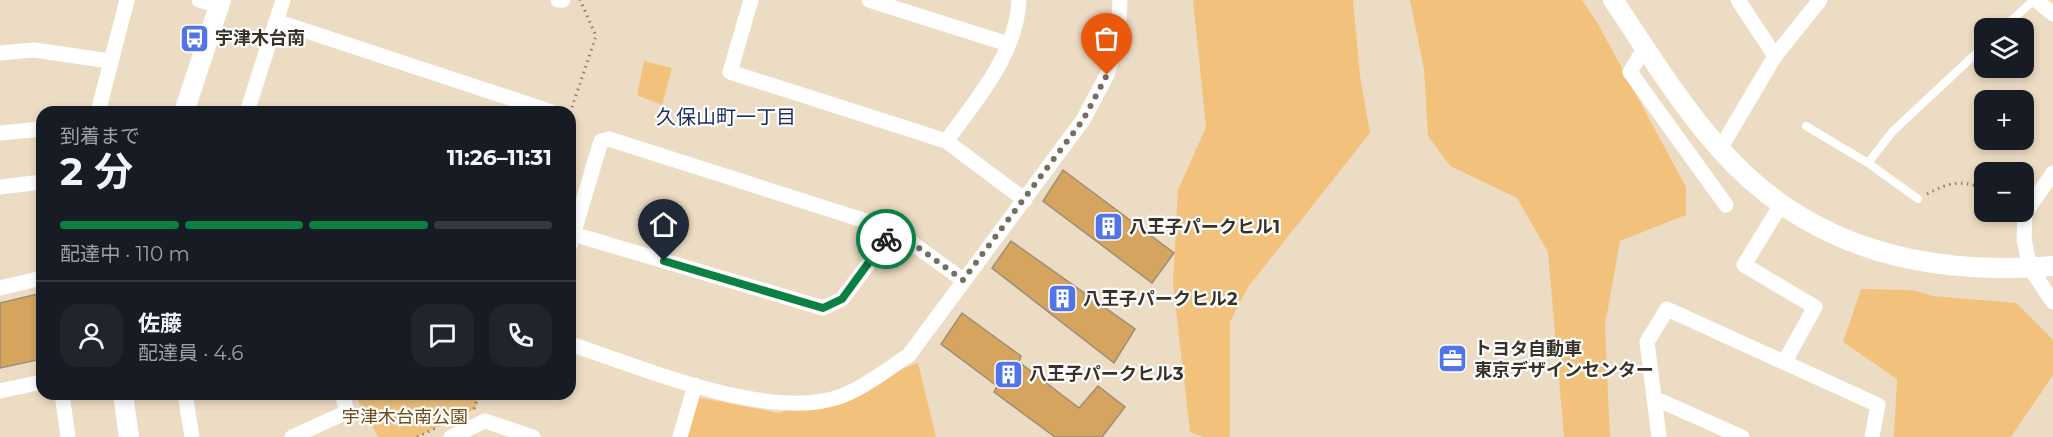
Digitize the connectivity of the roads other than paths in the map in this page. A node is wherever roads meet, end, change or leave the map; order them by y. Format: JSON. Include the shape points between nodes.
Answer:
{"nodes":[{"id":1,"x":127,"y":0,"type":"edge"},
{"id":2,"x":199,"y":0,"type":"edge"},
{"id":3,"x":282,"y":0,"type":"edge"},
{"id":4,"x":558,"y":0,"type":"edge"},
{"id":5,"x":563,"y":0,"type":"edge"},
{"id":6,"x":751,"y":0,"type":"edge"},
{"id":7,"x":869,"y":0,"type":"edge"},
{"id":8,"x":1019,"y":0,"type":"edge"},
{"id":9,"x":1120,"y":0,"type":"edge"},
{"id":10,"x":1613,"y":0,"type":"edge"},
{"id":11,"x":1738,"y":0,"type":"edge"},
{"id":12,"x":1820,"y":0,"type":"edge"},
{"id":13,"x":2035,"y":0,"type":"edge"},
{"id":14,"x":220,"y":3,"type":"edge"},
{"id":15,"x":2053,"y":14,"type":"edge"},
{"id":16,"x":2014,"y":18,"type":"edge"},
{"id":17,"x":276,"y":21,"type":"junction"},
{"id":18,"x":1008,"y":44,"type":"junction"},
{"id":19,"x":1645,"y":47,"type":"junction"},
{"id":20,"x":0,"y":53,"type":"edge"},
{"id":21,"x":1974,"y":55,"type":"edge"},
{"id":22,"x":1775,"y":56,"type":"junction"},
{"id":23,"x":110,"y":61,"type":"junction"},
{"id":24,"x":99,"y":106,"type":"edge"},
{"id":25,"x":186,"y":106,"type":"edge"},
{"id":26,"x":249,"y":106,"type":"edge"},
{"id":27,"x":534,"y":106,"type":"edge"},
{"id":28,"x":1806,"y":126,"type":"dead end"},
{"id":29,"x":36,"y":130,"type":"edge"},
{"id":30,"x":0,"y":133,"type":"edge"},
{"id":31,"x":946,"y":141,"type":"junction"},
{"id":32,"x":1720,"y":149,"type":"junction"},
{"id":33,"x":1868,"y":163,"type":"junction"},
{"id":34,"x":2053,"y":173,"type":"edge"},
{"id":35,"x":36,"y":183,"type":"edge"},
{"id":36,"x":0,"y":187,"type":"edge"},
{"id":37,"x":1918,"y":199,"type":"road end"},
{"id":38,"x":1025,"y":200,"type":"junction"},
{"id":39,"x":1782,"y":203,"type":"junction"},
{"id":40,"x":1726,"y":205,"type":"dead end"},
{"id":41,"x":576,"y":225,"type":"edge"},
{"id":42,"x":894,"y":230,"type":"junction"},
{"id":43,"x":576,"y":240,"type":"edge"},
{"id":44,"x":2053,"y":266,"type":"edge"},
{"id":45,"x":2030,"y":268,"type":"junction"},
{"id":46,"x":36,"y":279,"type":"edge"},
{"id":47,"x":963,"y":280,"type":"junction"},
{"id":48,"x":0,"y":288,"type":"edge"},
{"id":49,"x":2053,"y":302,"type":"edge"},
{"id":50,"x":576,"y":346,"type":"edge"},
{"id":51,"x":1785,"y":361,"type":"junction"},
{"id":52,"x":36,"y":383,"type":"edge"},
{"id":53,"x":695,"y":385,"type":"junction"},
{"id":54,"x":0,"y":391,"type":"edge"},
{"id":55,"x":1654,"y":398,"type":"junction"},
{"id":56,"x":63,"y":400,"type":"edge"},
{"id":57,"x":124,"y":400,"type":"edge"},
{"id":58,"x":186,"y":400,"type":"edge"},
{"id":59,"x":344,"y":400,"type":"edge"},
{"id":60,"x":68,"y":437,"type":"edge"},
{"id":61,"x":129,"y":437,"type":"edge"},
{"id":62,"x":192,"y":437,"type":"edge"},
{"id":63,"x":292,"y":437,"type":"edge"},
{"id":64,"x":451,"y":437,"type":"edge"},
{"id":65,"x":533,"y":437,"type":"edge"},
{"id":66,"x":681,"y":437,"type":"edge"},
{"id":67,"x":1659,"y":437,"type":"edge"},
{"id":68,"x":1742,"y":437,"type":"edge"},
{"id":69,"x":1872,"y":437,"type":"edge"}],
"edges":[{"from":1,"to":23,"type":"street"},
{"from":2,"to":14,"type":"street"},
{"from":3,"to":17,"type":"street"},
{"from":4,"to":5,"type":"street"},
{"from":6,"to":31,"type":"street","via":[[730,72]]},
{"from":7,"to":18,"type":"street"},
{"from":8,"to":18,"type":"street"},
{"from":9,"to":38,"type":"street","via":[[1118,37],[1107,75],[1083,120]]},
{"from":10,"to":19,"type":"street"},
{"from":11,"to":22,"type":"street"},
{"from":12,"to":22,"type":"street"},
{"from":13,"to":15,"type":"street"},
{"from":13,"to":16,"type":"lane"},
{"from":14,"to":25,"type":"street"},
{"from":17,"to":26,"type":"street"},
{"from":17,"to":27,"type":"street"},
{"from":18,"to":31,"type":"street","via":[[984,88]]},
{"from":19,"to":32,"type":"street"},
{"from":19,"to":40,"type":"street","via":[[1630,72]]},
{"from":20,"to":23,"type":"street","via":[[34,50]]},
{"from":21,"to":33,"type":"lane","via":[[1893,131]]},
{"from":22,"to":32,"type":"street"},
{"from":23,"to":24,"type":"street"},
{"from":28,"to":33,"type":"lane"},
{"from":29,"to":30,"type":"street"},
{"from":31,"to":38,"type":"street"},
{"from":32,"to":39,"type":"street"},
{"from":33,"to":37,"type":"lane"},
{"from":34,"to":45,"type":"street","via":[[2025,213]]},
{"from":35,"to":36,"type":"street"},
{"from":38,"to":47,"type":"street"},
{"from":39,"to":45,"type":"street","via":[[1834,234],[1899,257],[1958,268]]},
{"from":39,"to":51,"type":"street","via":[[1744,265],[1815,307]]},
{"from":41,"to":42,"type":"street","via":[[601,141],[609,140]]},
{"from":42,"to":43,"type":"street","via":[[842,299],[823,308]]},
{"from":42,"to":47,"type":"street"},
{"from":44,"to":45,"type":"street"},
{"from":45,"to":49,"type":"street"},
{"from":46,"to":48,"type":"street"},
{"from":47,"to":53,"type":"street","via":[[909,355],[841,396],[796,404],[752,399]]},
{"from":50,"to":53,"type":"street"},
{"from":51,"to":55,"type":"street","via":[[1667,309],[1647,342]]},
{"from":51,"to":69,"type":"street","via":[[1878,405]]},
{"from":52,"to":54,"type":"street"},
{"from":53,"to":66,"type":"street"},
{"from":55,"to":67,"type":"street"},
{"from":55,"to":68,"type":"street"},
{"from":56,"to":60,"type":"street"},
{"from":57,"to":61,"type":"street"},
{"from":58,"to":62,"type":"street"},
{"from":59,"to":63,"type":"street","via":[[347,412]]},
{"from":64,"to":65,"type":"street","via":[[485,421]]}]}
